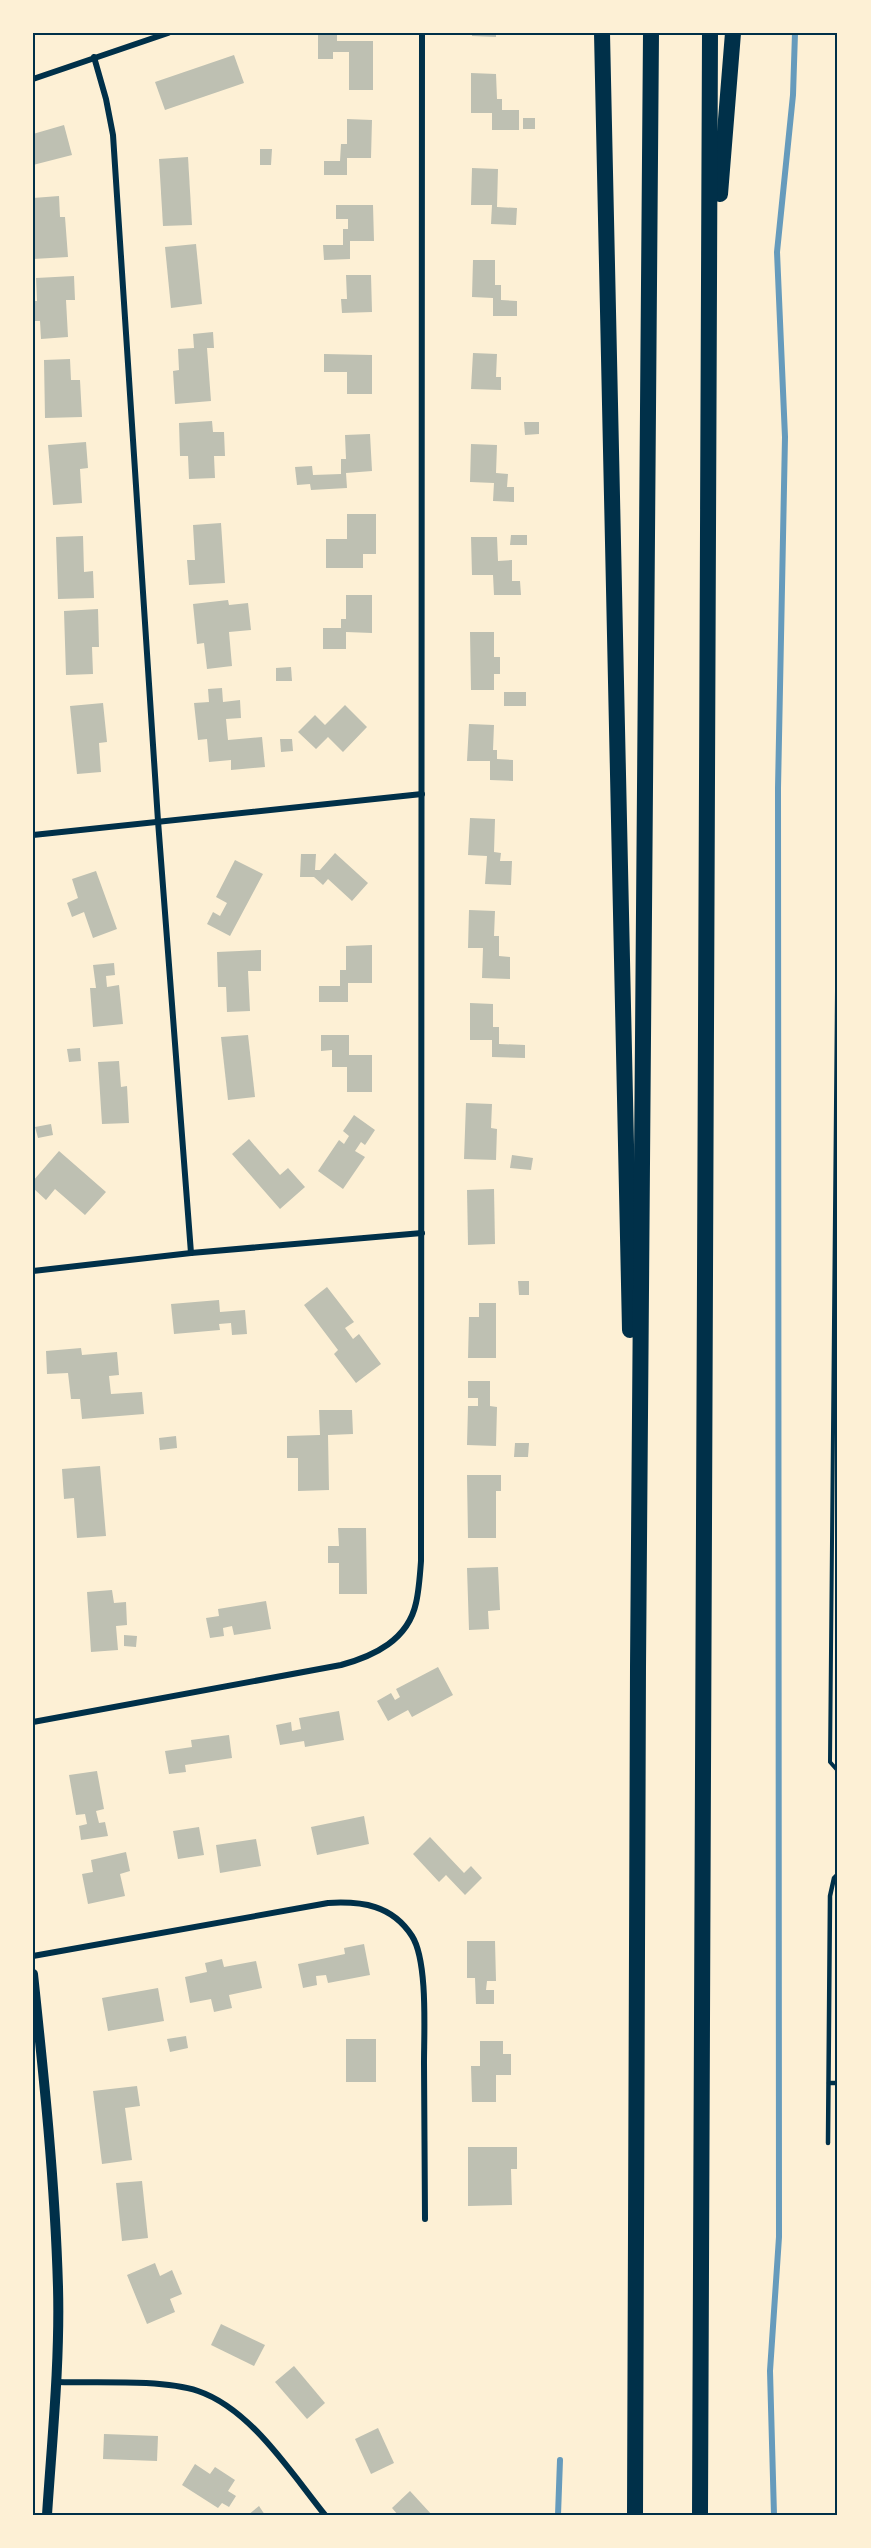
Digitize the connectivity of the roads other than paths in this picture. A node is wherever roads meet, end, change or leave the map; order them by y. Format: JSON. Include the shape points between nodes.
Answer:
{"nodes":[{"id":1,"x":168,"y":33,"type":"edge"},
{"id":2,"x":422,"y":33,"type":"edge"},
{"id":3,"x":602,"y":33,"type":"edge"},
{"id":4,"x":651,"y":33,"type":"edge"},
{"id":5,"x":710,"y":33,"type":"edge"},
{"id":6,"x":733,"y":33,"type":"edge"},
{"id":7,"x":94,"y":57,"type":"junction"},
{"id":8,"x":33,"y":79,"type":"edge"},
{"id":9,"x":710,"y":314,"type":"junction"},
{"id":10,"x":422,"y":794,"type":"junction"},
{"id":11,"x":158,"y":821,"type":"junction"},
{"id":12,"x":33,"y":835,"type":"edge"},
{"id":13,"x":422,"y":1233,"type":"junction"},
{"id":14,"x":191,"y":1253,"type":"junction"},
{"id":15,"x":33,"y":1271,"type":"edge"},
{"id":16,"x":638,"y":1667,"type":"junction"},
{"id":17,"x":33,"y":1722,"type":"edge"},
{"id":18,"x":838,"y":1874,"type":"edge"},
{"id":19,"x":33,"y":1956,"type":"edge"},
{"id":20,"x":33,"y":1974,"type":"edge"},
{"id":21,"x":829,"y":1986,"type":"junction"},
{"id":22,"x":838,"y":1986,"type":"edge"},
{"id":23,"x":828,"y":2083,"type":"junction"},
{"id":24,"x":838,"y":2083,"type":"edge"},
{"id":25,"x":828,"y":2143,"type":"dead end"},
{"id":26,"x":425,"y":2219,"type":"dead end"},
{"id":27,"x":56,"y":2382,"type":"junction"},
{"id":28,"x":47,"y":2515,"type":"edge"},
{"id":29,"x":324,"y":2515,"type":"edge"},
{"id":30,"x":635,"y":2515,"type":"edge"},
{"id":31,"x":699,"y":2515,"type":"edge"}],
"edges":[{"from":1,"to":7,"type":"street"},
{"from":2,"to":10,"type":"street"},
{"from":3,"to":16,"type":"highway"},
{"from":4,"to":16,"type":"highway"},
{"from":5,"to":9,"type":"highway"},
{"from":6,"to":9,"type":"highway"},
{"from":7,"to":8,"type":"street"},
{"from":7,"to":11,"type":"street","via":[[113,135]]},
{"from":9,"to":31,"type":"highway"},
{"from":10,"to":11,"type":"street"},
{"from":10,"to":13,"type":"street"},
{"from":11,"to":12,"type":"street"},
{"from":11,"to":14,"type":"street"},
{"from":13,"to":14,"type":"street"},
{"from":13,"to":17,"type":"street","via":[[421,1561],[416,1605],[402,1632],[385,1648],[341,1665]]},
{"from":14,"to":15,"type":"street"},
{"from":16,"to":30,"type":"highway"},
{"from":18,"to":21,"type":"lane","via":[[830,1896]]},
{"from":19,"to":26,"type":"street","via":[[328,1903],[354,1902],[378,1907],[399,1919],[414,1938],[421,1960]]},
{"from":20,"to":27,"type":"street","via":[[53,2169],[58,2288]]},
{"from":21,"to":22,"type":"lane"},
{"from":21,"to":23,"type":"lane"},
{"from":23,"to":24,"type":"lane"},
{"from":23,"to":25,"type":"lane"},
{"from":27,"to":28,"type":"street"},
{"from":27,"to":29,"type":"street","via":[[175,2387],[198,2391],[221,2402],[260,2435]]}]}
